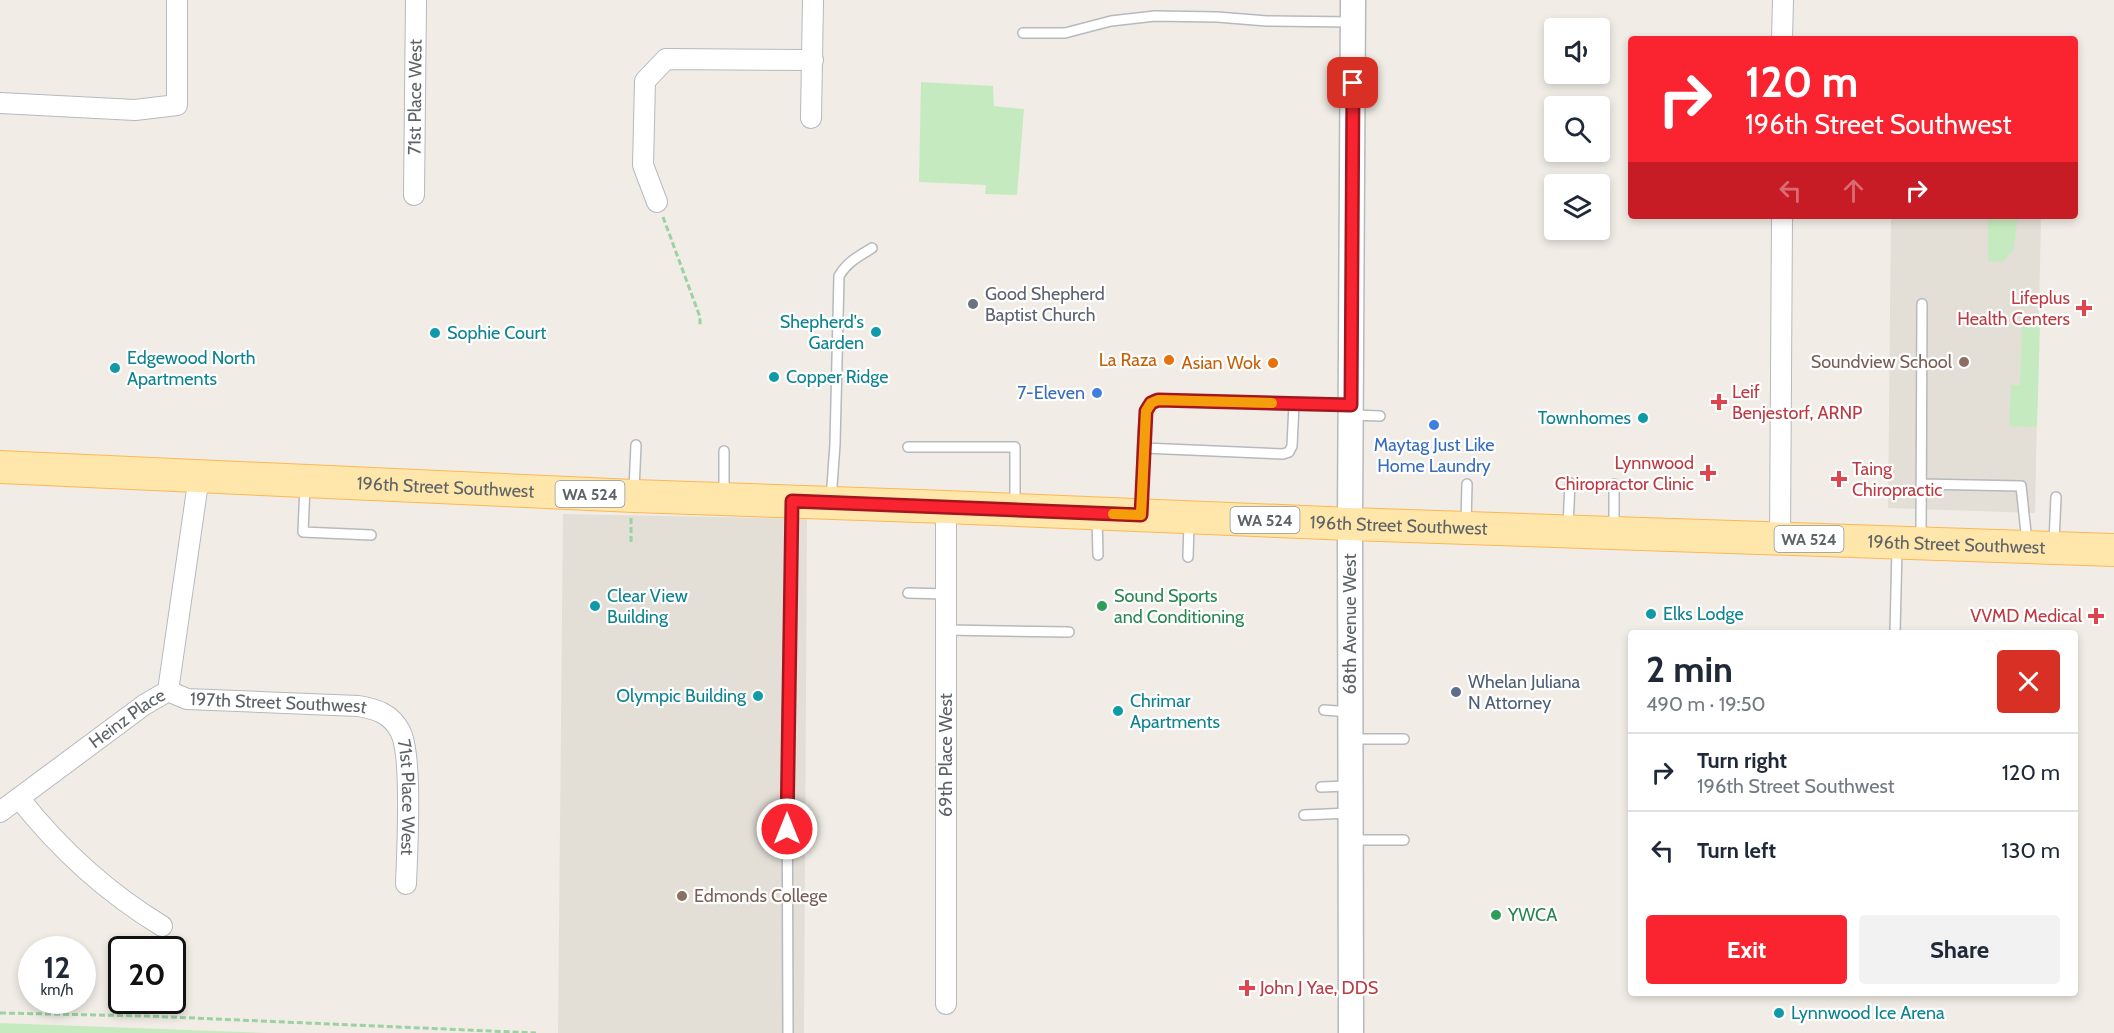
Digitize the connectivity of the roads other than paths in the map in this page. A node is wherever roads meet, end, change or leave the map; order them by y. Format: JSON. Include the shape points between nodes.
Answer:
{"nodes":[{"id":1,"x":177,"y":0,"type":"edge"},
{"id":2,"x":416,"y":0,"type":"edge"},
{"id":3,"x":813,"y":0,"type":"edge"},
{"id":4,"x":1783,"y":0,"type":"edge"},
{"id":5,"x":1353,"y":11,"type":"edge"},
{"id":6,"x":1023,"y":33,"type":"dead end"},
{"id":7,"x":1782,"y":36,"type":"edge"},
{"id":8,"x":813,"y":60,"type":"junction"},
{"id":9,"x":0,"y":103,"type":"edge"},
{"id":10,"x":812,"y":118,"type":"dead end"},
{"id":11,"x":414,"y":195,"type":"dead end"},
{"id":12,"x":657,"y":202,"type":"road end"},
{"id":13,"x":1782,"y":219,"type":"edge"},
{"id":14,"x":872,"y":248,"type":"dead end"},
{"id":15,"x":1922,"y":304,"type":"dead end"},
{"id":16,"x":1294,"y":404,"type":"junction"},
{"id":17,"x":1351,"y":410,"type":"junction"},
{"id":18,"x":1380,"y":416,"type":"dead end"},
{"id":19,"x":636,"y":445,"type":"dead end"},
{"id":20,"x":908,"y":447,"type":"dead end"},
{"id":21,"x":1144,"y":448,"type":"junction"},
{"id":22,"x":724,"y":451,"type":"dead end"},
{"id":23,"x":0,"y":467,"type":"edge"},
{"id":24,"x":199,"y":476,"type":"junction"},
{"id":25,"x":305,"y":481,"type":"junction"},
{"id":26,"x":1570,"y":483,"type":"dead end"},
{"id":27,"x":1467,"y":484,"type":"dead end"},
{"id":28,"x":1614,"y":484,"type":"dead end"},
{"id":29,"x":1921,"y":484,"type":"junction"},
{"id":30,"x":2056,"y":497,"type":"dead end"},
{"id":31,"x":724,"y":499,"type":"junction"},
{"id":32,"x":792,"y":501,"type":"junction"},
{"id":33,"x":830,"y":502,"type":"junction"},
{"id":34,"x":632,"y":503,"type":"junction"},
{"id":35,"x":946,"y":507,"type":"junction"},
{"id":36,"x":1015,"y":509,"type":"junction"},
{"id":37,"x":1097,"y":513,"type":"junction"},
{"id":38,"x":1141,"y":515,"type":"junction"},
{"id":39,"x":1190,"y":517,"type":"junction"},
{"id":40,"x":1350,"y":524,"type":"junction"},
{"id":41,"x":1465,"y":528,"type":"junction"},
{"id":42,"x":1568,"y":531,"type":"junction"},
{"id":43,"x":1614,"y":533,"type":"junction"},
{"id":44,"x":371,"y":535,"type":"dead end"},
{"id":45,"x":1780,"y":538,"type":"junction"},
{"id":46,"x":1909,"y":543,"type":"junction"},
{"id":47,"x":2040,"y":547,"type":"junction"},
{"id":48,"x":2114,"y":550,"type":"edge"},
{"id":49,"x":1098,"y":555,"type":"dead end"},
{"id":50,"x":1188,"y":557,"type":"dead end"},
{"id":51,"x":908,"y":592,"type":"dead end"},
{"id":52,"x":946,"y":594,"type":"junction"},
{"id":53,"x":946,"y":630,"type":"junction"},
{"id":54,"x":1895,"y":630,"type":"edge"},
{"id":55,"x":1069,"y":632,"type":"dead end"},
{"id":56,"x":168,"y":691,"type":"junction"},
{"id":57,"x":1324,"y":710,"type":"dead end"},
{"id":58,"x":1350,"y":712,"type":"junction"},
{"id":59,"x":389,"y":717,"type":"joint"},
{"id":60,"x":1350,"y":739,"type":"junction"},
{"id":61,"x":1404,"y":739,"type":"dead end"},
{"id":62,"x":1321,"y":786,"type":"dead end"},
{"id":63,"x":1350,"y":786,"type":"junction"},
{"id":64,"x":19,"y":798,"type":"junction"},
{"id":65,"x":0,"y":812,"type":"edge"},
{"id":66,"x":1351,"y":813,"type":"junction"},
{"id":67,"x":1304,"y":816,"type":"dead end"},
{"id":68,"x":1351,"y":840,"type":"junction"},
{"id":69,"x":1404,"y":840,"type":"dead end"},
{"id":70,"x":406,"y":884,"type":"dead end"},
{"id":71,"x":162,"y":926,"type":"dead end"},
{"id":72,"x":945,"y":1004,"type":"dead end"},
{"id":73,"x":788,"y":1033,"type":"edge"},
{"id":74,"x":1351,"y":1033,"type":"edge"}],
"edges":[{"from":1,"to":9,"type":"street","via":[[177,105],[135,110]]},
{"from":2,"to":11,"type":"street","name":"71st Place West"},
{"from":3,"to":8,"type":"street"},
{"from":4,"to":7,"type":"street"},
{"from":5,"to":6,"type":"lane","via":[[1267,21],[1155,16],[1111,21],[1065,33]]},
{"from":5,"to":17,"type":"street","name":"68th Avenue West"},
{"from":8,"to":10,"type":"street"},
{"from":8,"to":12,"type":"street","via":[[666,59],[645,81],[643,165]]},
{"from":13,"to":45,"type":"street"},
{"from":14,"to":33,"type":"lane","via":[[852,260],[839,276]]},
{"from":15,"to":29,"type":"lane"},
{"from":16,"to":17,"type":"lane"},
{"from":16,"to":21,"type":"lane","via":[[1158,400],[1146,411]]},
{"from":16,"to":21,"type":"lane","via":[[1292,446],[1283,454]]},
{"from":17,"to":18,"type":"lane"},
{"from":17,"to":40,"type":"street","name":"68th Avenue West"},
{"from":19,"to":34,"type":"lane"},
{"from":20,"to":36,"type":"lane","via":[[1015,447]]},
{"from":21,"to":38,"type":"lane"},
{"from":22,"to":31,"type":"lane"},
{"from":23,"to":24,"type":"main road","name":"196th Street Southwest","number":"WA 524"},
{"from":24,"to":25,"type":"main road","name":"196th Street Southwest","number":"WA 524"},
{"from":24,"to":56,"type":"street","name":"Heinz Place"},
{"from":25,"to":34,"type":"main road","name":"196th Street Southwest","number":"WA 524"},
{"from":25,"to":44,"type":"lane","via":[[303,532]]},
{"from":26,"to":42,"type":"lane"},
{"from":27,"to":41,"type":"lane"},
{"from":28,"to":43,"type":"lane"},
{"from":29,"to":46,"type":"lane"},
{"from":29,"to":47,"type":"lane","via":[[2021,486]]},
{"from":30,"to":47,"type":"lane"},
{"from":31,"to":32,"type":"main road","name":"196th Street Southwest","number":"WA 524"},
{"from":31,"to":34,"type":"main road","name":"196th Street Southwest","number":"WA 524"},
{"from":32,"to":33,"type":"main road","name":"196th Street Southwest","number":"WA 524"},
{"from":32,"to":73,"type":"lane","via":[[787,740]]},
{"from":33,"to":35,"type":"main road","name":"196th Street Southwest","number":"WA 524"},
{"from":35,"to":36,"type":"main road","name":"196th Street Southwest","number":"WA 524"},
{"from":35,"to":52,"type":"street","name":"69th Place West"},
{"from":36,"to":37,"type":"main road","name":"196th Street Southwest","number":"WA 524"},
{"from":37,"to":38,"type":"main road","name":"196th Street Southwest","number":"WA 524"},
{"from":37,"to":49,"type":"lane"},
{"from":38,"to":39,"type":"main road","name":"196th Street Southwest","number":"WA 524"},
{"from":39,"to":40,"type":"main road","name":"196th Street Southwest","number":"WA 524"},
{"from":39,"to":50,"type":"lane"},
{"from":40,"to":41,"type":"main road","name":"196th Street Southwest","number":"WA 524"},
{"from":40,"to":58,"type":"street","name":"68th Avenue West"},
{"from":41,"to":42,"type":"main road","name":"196th Street Southwest","number":"WA 524"},
{"from":42,"to":43,"type":"main road","name":"196th Street Southwest","number":"WA 524"},
{"from":43,"to":45,"type":"main road","name":"196th Street Southwest","number":"WA 524"},
{"from":45,"to":46,"type":"main road","name":"196th Street Southwest","number":"WA 524"},
{"from":46,"to":47,"type":"main road","name":"196th Street Southwest","number":"WA 524"},
{"from":46,"to":54,"type":"lane"},
{"from":47,"to":48,"type":"main road","name":"196th Street Southwest","number":"WA 524"},
{"from":51,"to":52,"type":"lane"},
{"from":52,"to":53,"type":"street","name":"69th Place West"},
{"from":53,"to":55,"type":"lane"},
{"from":53,"to":72,"type":"street","name":"69th Place West"},
{"from":56,"to":59,"type":"street","name":"197th Street Southwest","via":[[188,699],[358,706]]},
{"from":56,"to":64,"type":"street","name":"Heinz Place"},
{"from":57,"to":58,"type":"lane"},
{"from":58,"to":60,"type":"street","name":"68th Avenue West"},
{"from":59,"to":70,"type":"street","name":"71st Place West","via":[[405,745]]},
{"from":60,"to":61,"type":"lane"},
{"from":60,"to":63,"type":"street","name":"68th Avenue West"},
{"from":62,"to":63,"type":"lane"},
{"from":63,"to":66,"type":"street","name":"68th Avenue West"},
{"from":64,"to":65,"type":"street","name":"Heinz Place"},
{"from":64,"to":71,"type":"street","via":[[84,870]]},
{"from":66,"to":67,"type":"lane"},
{"from":66,"to":68,"type":"street","name":"68th Avenue West"},
{"from":68,"to":69,"type":"lane"},
{"from":68,"to":74,"type":"street","name":"68th Avenue West"}]}
